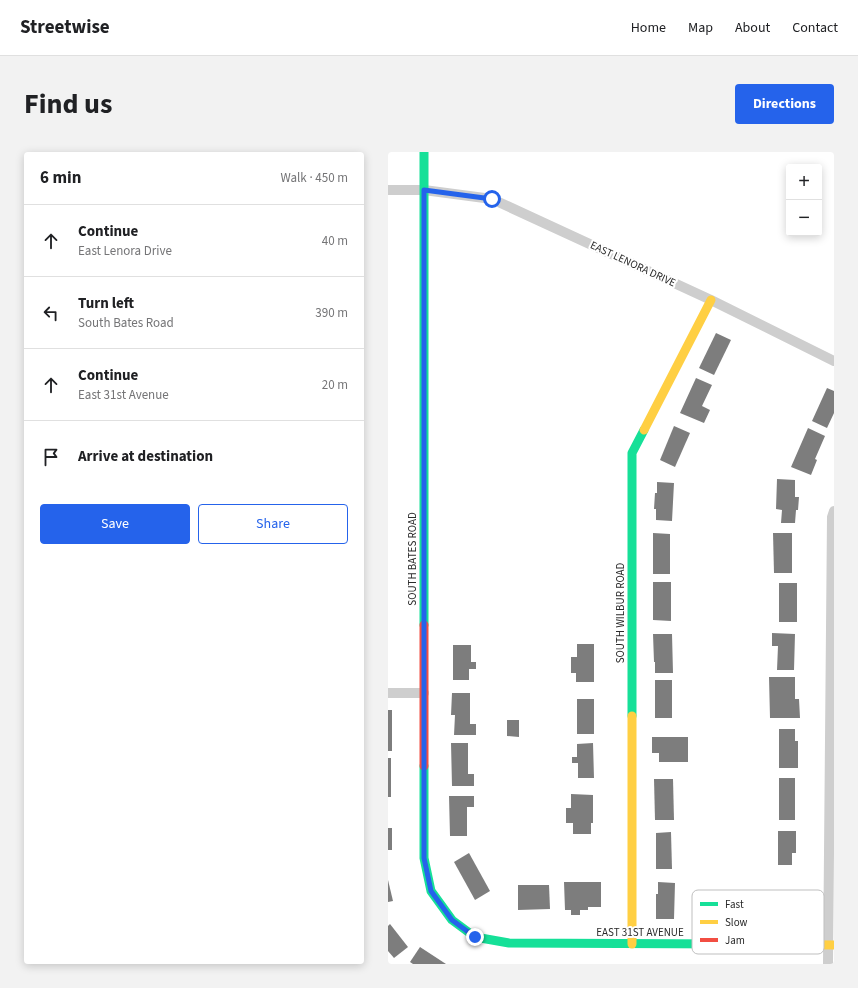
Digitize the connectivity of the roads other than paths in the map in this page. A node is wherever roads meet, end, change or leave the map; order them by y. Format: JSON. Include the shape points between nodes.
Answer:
{"nodes":[{"id":1,"x":424,"y":152,"type":"edge"},
{"id":2,"x":388,"y":190,"type":"edge"},
{"id":3,"x":424,"y":190,"type":"junction"},
{"id":4,"x":711,"y":300,"type":"junction"},
{"id":5,"x":834,"y":360,"type":"edge"},
{"id":6,"x":834,"y":511,"type":"edge"},
{"id":7,"x":388,"y":692,"type":"edge"},
{"id":8,"x":424,"y":693,"type":"junction"},
{"id":9,"x":832,"y":705,"type":"edge"},
{"id":10,"x":452,"y":920,"type":"joint"},
{"id":11,"x":632,"y":944,"type":"junction"},
{"id":12,"x":692,"y":944,"type":"edge"},
{"id":13,"x":831,"y":945,"type":"edge"},
{"id":14,"x":828,"y":964,"type":"edge"}],
"edges":[{"from":1,"to":3,"type":"street","name":"SOUTH BATES ROAD"},
{"from":2,"to":3,"type":"street","name":"EAST LENORA DRIVE"},
{"from":3,"to":4,"type":"street","name":"EAST LENORA DRIVE","via":[[492,199]]},
{"from":3,"to":8,"type":"street","name":"SOUTH BATES ROAD"},
{"from":4,"to":5,"type":"street","name":"EAST LENORA DRIVE"},
{"from":4,"to":11,"type":"street","name":"SOUTH WILBUR ROAD","via":[[632,453]]},
{"from":6,"to":9,"type":"street"},
{"from":7,"to":8,"type":"street"},
{"from":8,"to":10,"type":"street","name":"SOUTH BATES ROAD","via":[[424,858],[431,891]]},
{"from":9,"to":13,"type":"street"},
{"from":10,"to":11,"type":"street","name":"EAST 31ST AVENUE","via":[[475,937],[509,942]]},
{"from":11,"to":12,"type":"street","name":"EAST 31ST AVENUE"},
{"from":13,"to":14,"type":"street"}]}
